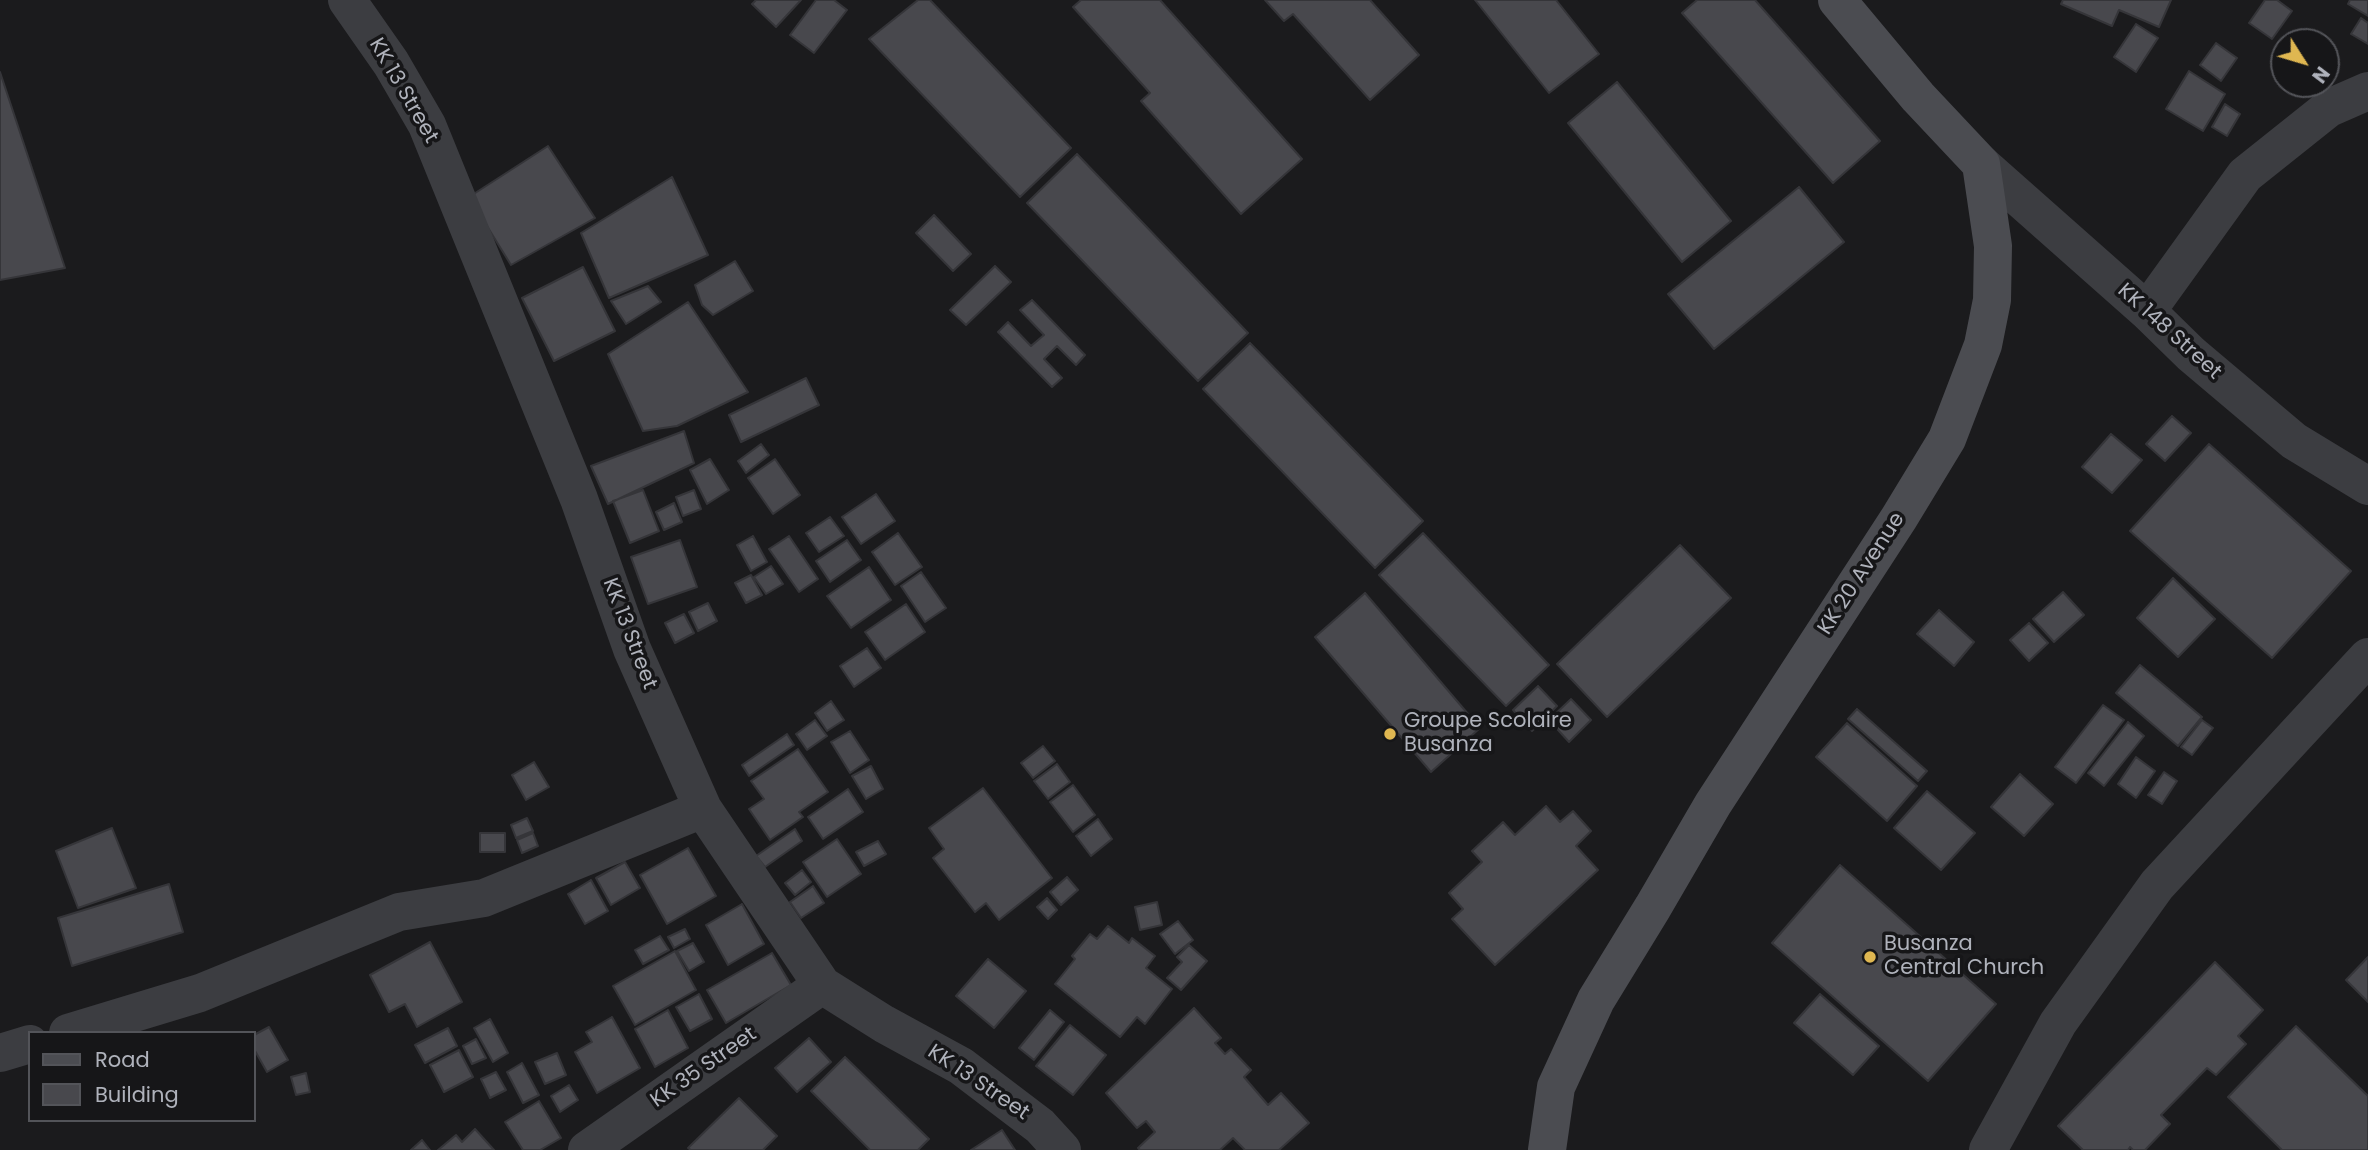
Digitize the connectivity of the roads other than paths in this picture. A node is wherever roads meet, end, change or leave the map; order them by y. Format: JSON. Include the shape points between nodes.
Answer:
{"nodes":[{"id":1,"x":347,"y":0,"type":"edge"},
{"id":2,"x":1837,"y":0,"type":"edge"},
{"id":3,"x":2368,"y":91,"type":"edge"},
{"id":4,"x":1981,"y":164,"type":"junction"},
{"id":5,"x":2147,"y":311,"type":"junction"},
{"id":6,"x":2368,"y":486,"type":"edge"},
{"id":7,"x":2368,"y":657,"type":"edge"},
{"id":8,"x":703,"y":809,"type":"junction"},
{"id":9,"x":822,"y":985,"type":"junction"},
{"id":10,"x":75,"y":1031,"type":"edge"},
{"id":11,"x":28,"y":1045,"type":"edge"},
{"id":12,"x":0,"y":1053,"type":"edge"},
{"id":13,"x":587,"y":1150,"type":"edge"},
{"id":14,"x":1062,"y":1150,"type":"edge"},
{"id":15,"x":1547,"y":1150,"type":"edge"},
{"id":16,"x":1988,"y":1150,"type":"edge"}],
"edges":[{"from":1,"to":8,"type":"street","name":"KK 13 Street","via":[[427,125],[579,499],[632,649]]},
{"from":2,"to":4,"type":"main road"},
{"from":3,"to":5,"type":"street","via":[[2329,108],[2245,175]]},
{"from":4,"to":5,"type":"street","name":"KK 148 Street"},
{"from":4,"to":15,"type":"main road","name":"KK 20 Avenue","via":[[1993,246],[1992,300],[1983,345],[1947,439],[1713,804],[1596,1000],[1556,1087]]},
{"from":5,"to":6,"type":"street","name":"KK 148 Street","via":[[2294,441]]},
{"from":7,"to":16,"type":"street","via":[[2157,885],[2058,1023]]},
{"from":8,"to":9,"type":"street","name":"KK 13 Street"},
{"from":8,"to":10,"type":"street","via":[[484,898],[399,912],[200,993]]},
{"from":9,"to":13,"type":"street","name":"KK 35 Street"},
{"from":9,"to":14,"type":"street","name":"KK 13 Street","via":[[961,1066],[1040,1126]]},
{"from":11,"to":12,"type":"street"}]}
